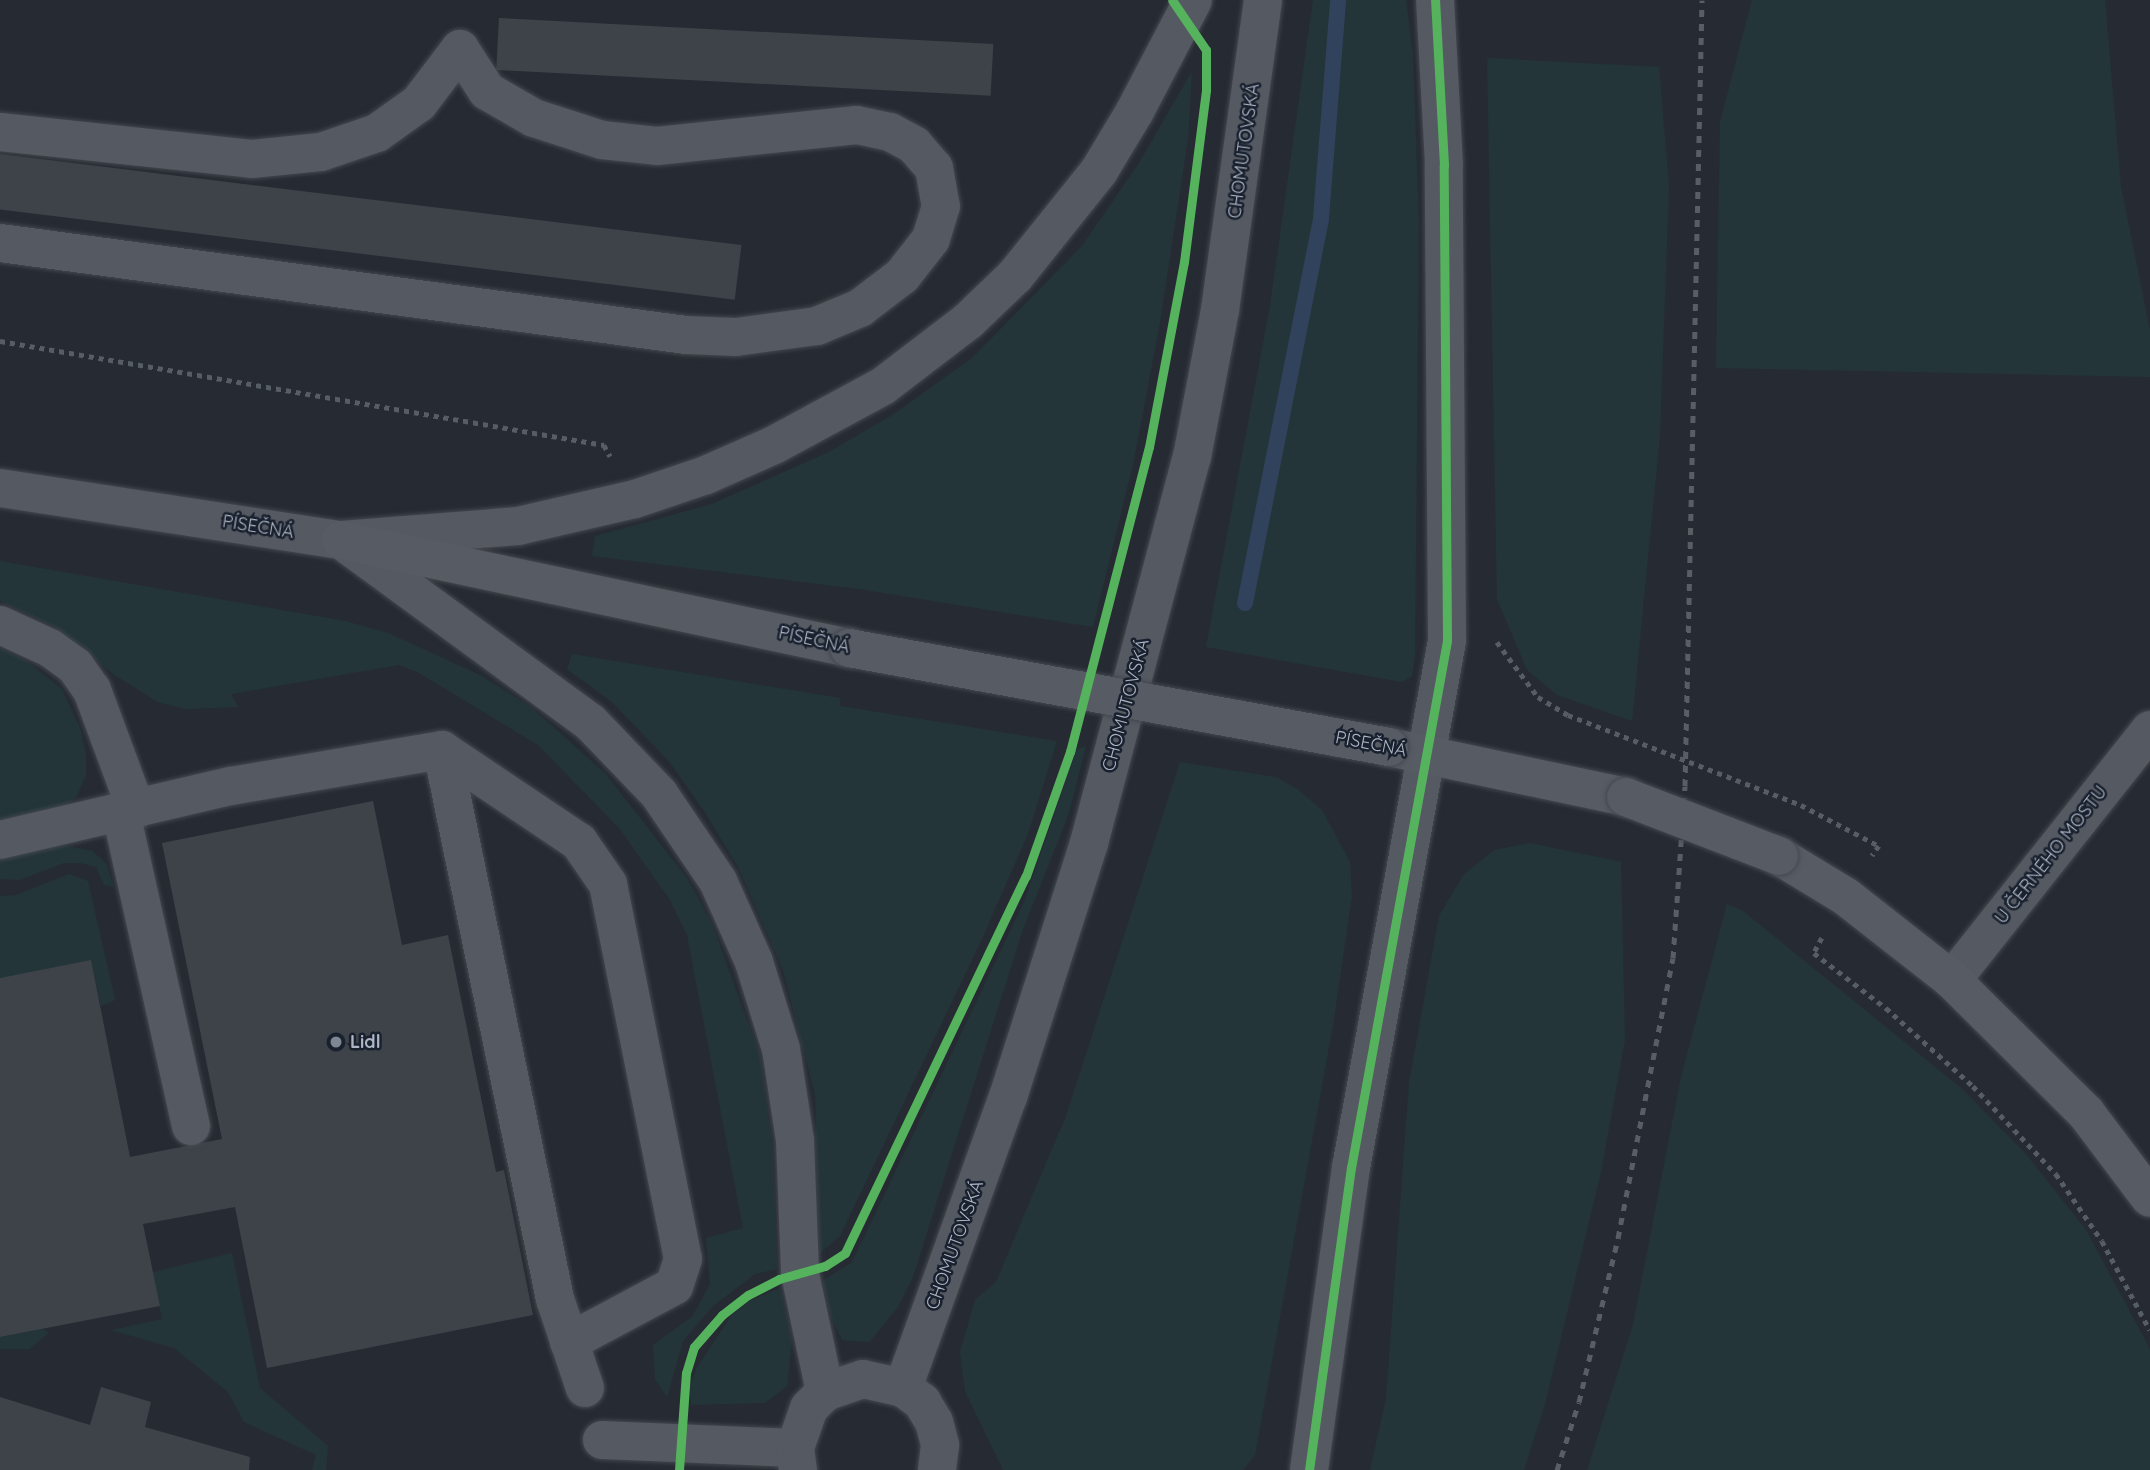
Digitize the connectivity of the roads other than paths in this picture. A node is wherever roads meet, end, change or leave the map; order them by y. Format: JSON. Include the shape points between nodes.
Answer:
{"nodes":[{"id":1,"x":1192,"y":0,"type":"edge"},
{"id":2,"x":1264,"y":0,"type":"edge"},
{"id":3,"x":1435,"y":0,"type":"edge"},
{"id":4,"x":0,"y":132,"type":"edge"},
{"id":5,"x":0,"y":243,"type":"edge"},
{"id":6,"x":0,"y":488,"type":"edge"},
{"id":7,"x":341,"y":540,"type":"junction"},
{"id":8,"x":0,"y":625,"type":"edge"},
{"id":9,"x":2150,"y":730,"type":"edge"},
{"id":10,"x":442,"y":750,"type":"junction"},
{"id":11,"x":1427,"y":755,"type":"junction"},
{"id":12,"x":128,"y":811,"type":"junction"},
{"id":13,"x":0,"y":840,"type":"edge"},
{"id":14,"x":1952,"y":979,"type":"junction"},
{"id":15,"x":191,"y":1126,"type":"dead end"},
{"id":16,"x":2150,"y":1198,"type":"edge"},
{"id":17,"x":569,"y":1342,"type":"junction"},
{"id":18,"x":585,"y":1388,"type":"dead end"},
{"id":19,"x":903,"y":1388,"type":"junction"},
{"id":20,"x":825,"y":1392,"type":"junction"},
{"id":21,"x":602,"y":1440,"type":"dead end"},
{"id":22,"x":797,"y":1459,"type":"edge"},
{"id":23,"x":937,"y":1470,"type":"edge"},
{"id":24,"x":1309,"y":1470,"type":"edge"}],
"edges":[{"from":1,"to":7,"type":"street","via":[[1135,111],[1098,170],[1015,276],[968,321],[848,407],[774,445],[635,499],[518,526]]},
{"from":2,"to":19,"type":"street","name":"CHOMUTOVSKÁ","via":[[1223,297],[1192,457],[1089,844],[1008,1097]]},
{"from":3,"to":11,"type":"street","via":[[1444,165],[1449,596],[1447,641]]},
{"from":4,"to":5,"type":"street","via":[[252,159],[321,152],[377,133],[419,103],[460,49],[487,92],[534,118],[602,140],[657,146],[858,125],[890,132],[914,145],[934,168],[941,206],[931,239],[902,276],[860,307],[817,326],[736,337],[686,335]]},
{"from":6,"to":7,"type":"street","name":"PÍSEČNÁ"},
{"from":7,"to":11,"type":"main road","name":"PÍSEČNÁ","bridge":true,"via":[[849,648]]},
{"from":7,"to":20,"type":"street","via":[[590,722],[659,794],[718,881],[754,962],[781,1049],[795,1141],[800,1274]]},
{"from":8,"to":12,"type":"street","via":[[50,648],[75,666],[92,690]]},
{"from":9,"to":14,"type":"street","name":"U ČERNÉHO MOSTU"},
{"from":10,"to":12,"type":"street","via":[[231,786]]},
{"from":10,"to":17,"type":"street","via":[[555,1298]]},
{"from":10,"to":17,"type":"street","via":[[579,842],[608,884],[683,1259],[674,1286]]},
{"from":11,"to":14,"type":"main road","name":"PÍSEČNÁ","bridge":true,"via":[[1626,797],[1779,856],[1844,896]]},
{"from":11,"to":24,"type":"street","via":[[1351,1168]]},
{"from":12,"to":13,"type":"street"},
{"from":12,"to":15,"type":"street"},
{"from":14,"to":16,"type":"main road","name":"PÍSEČNÁ","via":[[2085,1113]]},
{"from":17,"to":18,"type":"street"},
{"from":19,"to":20,"type":"street","via":[[863,1378]]},
{"from":19,"to":23,"type":"street","via":[[922,1402],[934,1422],[940,1445]]},
{"from":20,"to":22,"type":"street","via":[[809,1408]]},
{"from":21,"to":22,"type":"street"}]}
